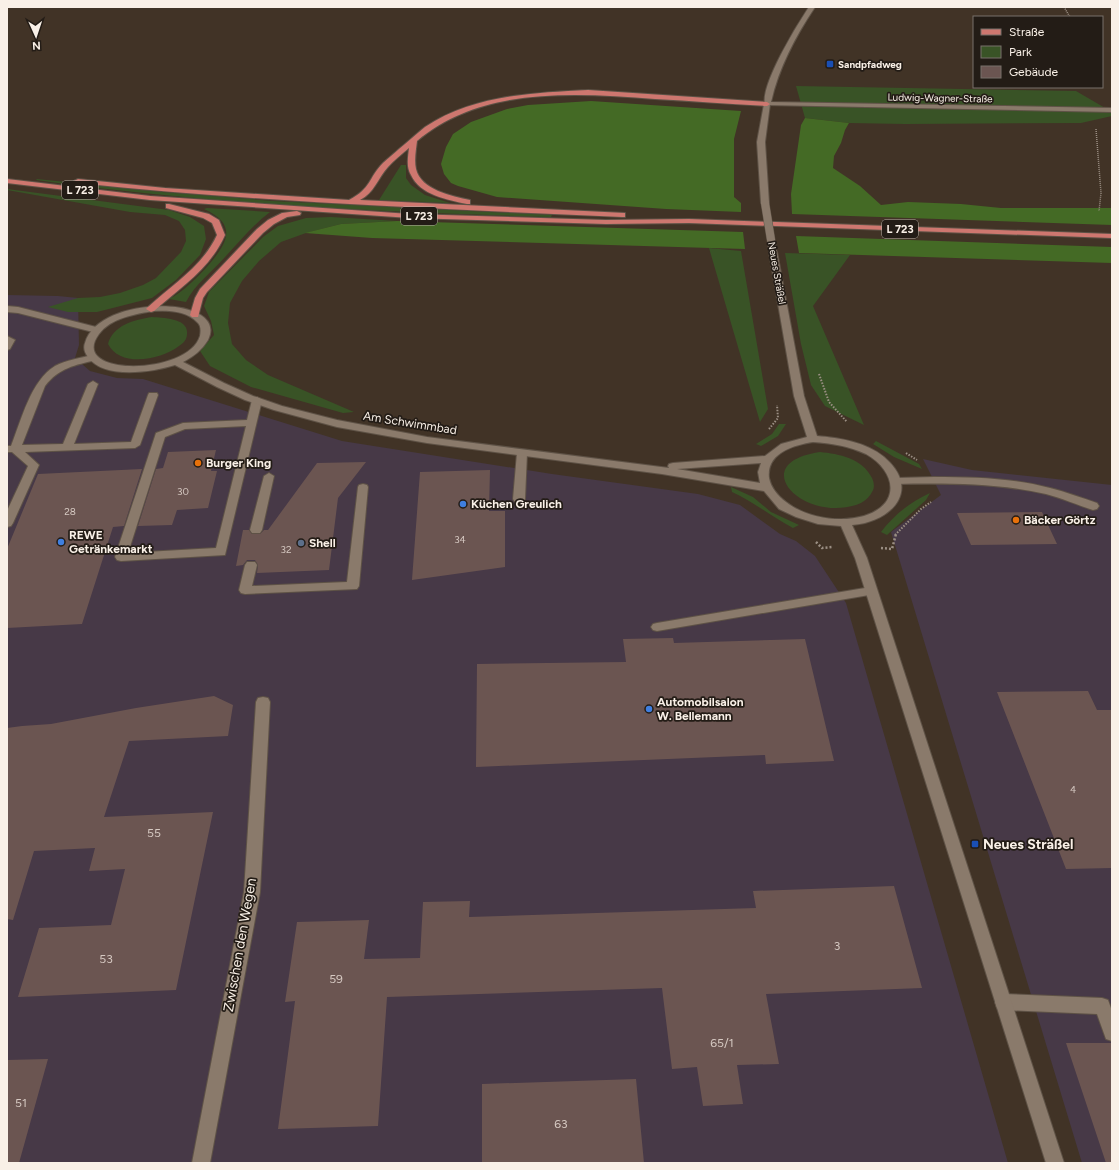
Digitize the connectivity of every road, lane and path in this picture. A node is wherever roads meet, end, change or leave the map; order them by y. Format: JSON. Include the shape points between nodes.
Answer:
{"nodes":[{"id":1,"x":812,"y":7,"type":"edge"},
{"id":2,"x":1064,"y":7,"type":"edge"},
{"id":3,"x":1069,"y":16,"type":"edge"},
{"id":4,"x":767,"y":104,"type":"junction"},
{"id":5,"x":1094,"y":110,"type":"junction"},
{"id":6,"x":1112,"y":110,"type":"edge"},
{"id":7,"x":414,"y":140,"type":"junction"},
{"id":8,"x":7,"y":174,"type":"edge"},
{"id":9,"x":7,"y":180,"type":"edge"},
{"id":10,"x":150,"y":198,"type":"junction"},
{"id":11,"x":349,"y":202,"type":"junction"},
{"id":12,"x":310,"y":210,"type":"junction"},
{"id":13,"x":526,"y":210,"type":"junction"},
{"id":14,"x":1099,"y":210,"type":"dead end"},
{"id":15,"x":689,"y":221,"type":"junction"},
{"id":16,"x":1112,"y":236,"type":"edge"},
{"id":17,"x":7,"y":309,"type":"edge"},
{"id":18,"x":151,"y":309,"type":"junction"},
{"id":19,"x":195,"y":315,"type":"junction"},
{"id":20,"x":97,"y":330,"type":"junction"},
{"id":21,"x":7,"y":339,"type":"edge"},
{"id":22,"x":7,"y":347,"type":"edge"},
{"id":23,"x":93,"y":358,"type":"junction"},
{"id":24,"x":175,"y":361,"type":"junction"},
{"id":25,"x":93,"y":384,"type":"dead end"},
{"id":26,"x":153,"y":395,"type":"dead end"},
{"id":27,"x":257,"y":400,"type":"junction"},
{"id":28,"x":252,"y":423,"type":"junction"},
{"id":29,"x":813,"y":440,"type":"junction"},
{"id":30,"x":66,"y":447,"type":"junction"},
{"id":31,"x":11,"y":449,"type":"edge"},
{"id":32,"x":522,"y":452,"type":"junction"},
{"id":33,"x":767,"y":459,"type":"junction"},
{"id":34,"x":652,"y":468,"type":"junction"},
{"id":35,"x":269,"y":476,"type":"dead end"},
{"id":36,"x":896,"y":481,"type":"junction"},
{"id":37,"x":363,"y":488,"type":"dead end"},
{"id":38,"x":766,"y":488,"type":"junction"},
{"id":39,"x":519,"y":499,"type":"dead end"},
{"id":40,"x":1093,"y":506,"type":"dead end"},
{"id":41,"x":846,"y":522,"type":"junction"},
{"id":42,"x":7,"y":523,"type":"edge"},
{"id":43,"x":256,"y":530,"type":"dead end"},
{"id":44,"x":251,"y":565,"type":"dead end"},
{"id":45,"x":872,"y":591,"type":"junction"},
{"id":46,"x":656,"y":627,"type":"dead end"},
{"id":47,"x":263,"y":702,"type":"dead end"},
{"id":48,"x":1003,"y":1002,"type":"junction"},
{"id":49,"x":1112,"y":1033,"type":"edge"},
{"id":50,"x":201,"y":1163,"type":"edge"},
{"id":51,"x":1055,"y":1163,"type":"edge"}],
"edges":[{"from":1,"to":4,"type":"street","name":"Neues Sträßel","via":[[785,51],[769,91]]},
{"from":2,"to":3,"type":"path"},
{"from":4,"to":5,"type":"street","name":"Ludwig-Wagner-Straße"},
{"from":4,"to":7,"type":"main road","via":[[588,92],[540,95],[498,100],[458,112],[427,129]]},
{"from":4,"to":29,"type":"street","name":"Neues Sträßel","bridge":true,"via":[[761,142],[765,203],[799,396]]},
{"from":5,"to":6,"type":"street","name":"Ludwig-Wagner-Straße"},
{"from":5,"to":14,"type":"path","via":[[1101,193]]},
{"from":7,"to":11,"type":"main road","via":[[385,165],[371,188]]},
{"from":7,"to":13,"type":"main road","via":[[412,169],[418,181],[434,192],[476,204]]},
{"from":8,"to":11,"type":"main road","number":"L 723","via":[[165,190]]},
{"from":9,"to":10,"type":"main road","number":"L 723"},
{"from":10,"to":12,"type":"main road","number":"L 723"},
{"from":10,"to":18,"type":"main road","via":[[163,205],[206,216],[216,222],[221,236],[218,244],[200,267]]},
{"from":11,"to":13,"type":"main road","number":"L 723"},
{"from":12,"to":15,"type":"main road","number":"L 723","via":[[606,222]]},
{"from":12,"to":19,"type":"main road","via":[[285,215],[260,231],[203,291]]},
{"from":13,"to":15,"type":"main road","number":"L 723","via":[[606,213]]},
{"from":15,"to":16,"type":"main road","number":"L 723"},
{"from":17,"to":20,"type":"street"},
{"from":18,"to":19,"type":"street","via":[[175,309]]},
{"from":18,"to":20,"type":"street","via":[[120,316]]},
{"from":19,"to":24,"type":"street","via":[[205,327],[203,342]]},
{"from":20,"to":23,"type":"street","via":[[89,345]]},
{"from":21,"to":22,"type":"street","via":[[10,340]]},
{"from":23,"to":24,"type":"street","via":[[114,368],[128,369],[149,368]]},
{"from":23,"to":31,"type":"street","via":[[68,363],[46,376]]},
{"from":24,"to":27,"type":"street","name":"Am Schwimmbad"},
{"from":25,"to":30,"type":"street"},
{"from":26,"to":30,"type":"street","via":[[135,445]]},
{"from":27,"to":28,"type":"street"},
{"from":27,"to":32,"type":"street","name":"Am Schwimmbad","via":[[340,425],[416,439]]},
{"from":28,"to":28,"type":"street","via":[[183,426],[160,435],[121,557],[220,552]]},
{"from":29,"to":33,"type":"street","via":[[798,441],[775,451]]},
{"from":29,"to":36,"type":"street","via":[[829,440],[859,447],[884,462]]},
{"from":30,"to":31,"type":"street"},
{"from":31,"to":42,"type":"street","via":[[34,465]]},
{"from":32,"to":34,"type":"street","name":"Am Schwimmbad"},
{"from":32,"to":39,"type":"street"},
{"from":33,"to":34,"type":"street","name":"Am Schwimmbad"},
{"from":33,"to":38,"type":"street","via":[[762,472]]},
{"from":34,"to":38,"type":"street","name":"Am Schwimmbad"},
{"from":35,"to":43,"type":"street"},
{"from":36,"to":40,"type":"street","via":[[951,480],[1028,487],[1051,491]]},
{"from":36,"to":41,"type":"street","via":[[897,491],[886,509],[875,516]]},
{"from":37,"to":44,"type":"street","via":[[353,586],[245,590]]},
{"from":38,"to":41,"type":"street","via":[[778,502],[797,513],[823,521]]},
{"from":41,"to":45,"type":"street"},
{"from":45,"to":46,"type":"street"},
{"from":45,"to":48,"type":"street"},
{"from":47,"to":50,"type":"street","name":"Zwischen den Wegen","via":[[252,892]]},
{"from":48,"to":49,"type":"street","via":[[1102,1006]]},
{"from":48,"to":51,"type":"street"}]}
